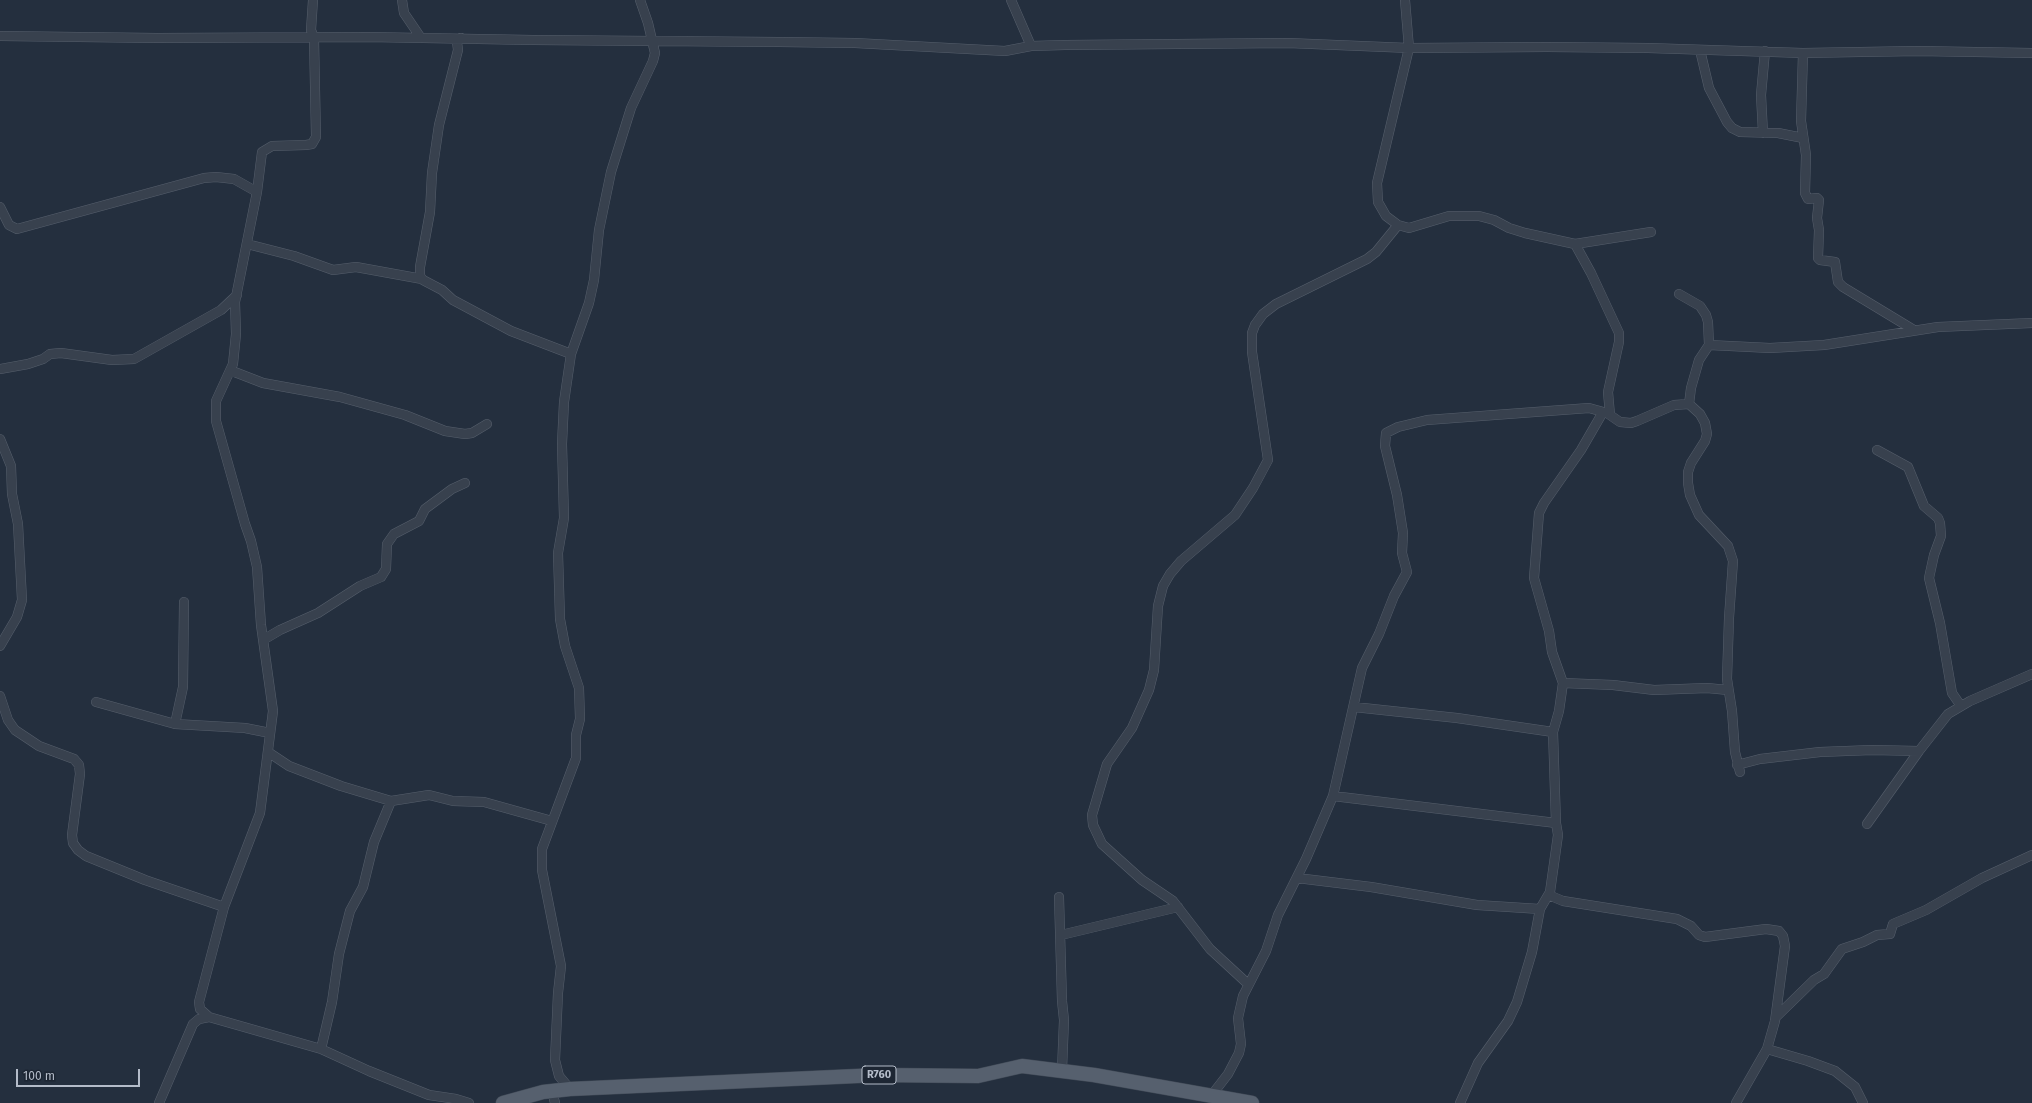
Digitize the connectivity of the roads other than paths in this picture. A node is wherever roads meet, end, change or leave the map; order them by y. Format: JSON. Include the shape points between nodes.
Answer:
{"nodes":[{"id":1,"x":313,"y":0,"type":"edge"},
{"id":2,"x":402,"y":0,"type":"edge"},
{"id":3,"x":640,"y":0,"type":"edge"},
{"id":4,"x":1011,"y":0,"type":"edge"},
{"id":5,"x":1405,"y":0,"type":"edge"},
{"id":6,"x":0,"y":36,"type":"edge"},
{"id":7,"x":314,"y":38,"type":"junction"},
{"id":8,"x":421,"y":38,"type":"junction"},
{"id":9,"x":461,"y":38,"type":"junction"},
{"id":10,"x":652,"y":40,"type":"junction"},
{"id":11,"x":1031,"y":46,"type":"junction"},
{"id":12,"x":1409,"y":48,"type":"junction"},
{"id":13,"x":1700,"y":50,"type":"junction"},
{"id":14,"x":1764,"y":51,"type":"junction"},
{"id":15,"x":1802,"y":53,"type":"junction"},
{"id":16,"x":2032,"y":53,"type":"edge"},
{"id":17,"x":1763,"y":133,"type":"junction"},
{"id":18,"x":1803,"y":138,"type":"junction"},
{"id":19,"x":257,"y":192,"type":"junction"},
{"id":20,"x":0,"y":207,"type":"edge"},
{"id":21,"x":1398,"y":225,"type":"junction"},
{"id":22,"x":1651,"y":232,"type":"dead end"},
{"id":23,"x":247,"y":244,"type":"junction"},
{"id":24,"x":1575,"y":244,"type":"junction"},
{"id":25,"x":422,"y":279,"type":"junction"},
{"id":26,"x":238,"y":294,"type":"junction"},
{"id":27,"x":1679,"y":294,"type":"dead end"},
{"id":28,"x":2032,"y":323,"type":"edge"},
{"id":29,"x":1914,"y":330,"type":"junction"},
{"id":30,"x":1709,"y":345,"type":"junction"},
{"id":31,"x":571,"y":354,"type":"junction"},
{"id":32,"x":0,"y":369,"type":"edge"},
{"id":33,"x":232,"y":371,"type":"junction"},
{"id":34,"x":1689,"y":404,"type":"junction"},
{"id":35,"x":1606,"y":413,"type":"junction"},
{"id":36,"x":487,"y":424,"type":"dead end"},
{"id":37,"x":0,"y":438,"type":"edge"},
{"id":38,"x":1877,"y":450,"type":"dead end"},
{"id":39,"x":465,"y":483,"type":"dead end"},
{"id":40,"x":184,"y":602,"type":"dead end"},
{"id":41,"x":263,"y":640,"type":"junction"},
{"id":42,"x":0,"y":646,"type":"edge"},
{"id":43,"x":2032,"y":674,"type":"edge"},
{"id":44,"x":1563,"y":683,"type":"junction"},
{"id":45,"x":1728,"y":690,"type":"junction"},
{"id":46,"x":0,"y":696,"type":"edge"},
{"id":47,"x":96,"y":702,"type":"dead end"},
{"id":48,"x":1961,"y":706,"type":"junction"},
{"id":49,"x":1354,"y":708,"type":"junction"},
{"id":50,"x":174,"y":724,"type":"junction"},
{"id":51,"x":1553,"y":732,"type":"junction"},
{"id":52,"x":270,"y":733,"type":"junction"},
{"id":53,"x":1919,"y":751,"type":"junction"},
{"id":54,"x":268,"y":752,"type":"junction"},
{"id":55,"x":1333,"y":796,"type":"junction"},
{"id":56,"x":391,"y":801,"type":"junction"},
{"id":57,"x":552,"y":821,"type":"junction"},
{"id":58,"x":1556,"y":823,"type":"junction"},
{"id":59,"x":1867,"y":824,"type":"dead end"},
{"id":60,"x":2032,"y":855,"type":"edge"},
{"id":61,"x":1297,"y":878,"type":"junction"},
{"id":62,"x":1550,"y":892,"type":"junction"},
{"id":63,"x":1059,"y":897,"type":"dead end"},
{"id":64,"x":1178,"y":907,"type":"junction"},
{"id":65,"x":224,"y":908,"type":"junction"},
{"id":66,"x":1540,"y":909,"type":"junction"},
{"id":67,"x":1061,"y":936,"type":"junction"},
{"id":68,"x":1248,"y":984,"type":"junction"},
{"id":69,"x":209,"y":1017,"type":"junction"},
{"id":70,"x":1776,"y":1017,"type":"junction"},
{"id":71,"x":320,"y":1049,"type":"junction"},
{"id":72,"x":1767,"y":1049,"type":"junction"},
{"id":73,"x":1062,"y":1070,"type":"junction"},
{"id":74,"x":570,"y":1089,"type":"junction"},
{"id":75,"x":1211,"y":1096,"type":"junction"},
{"id":76,"x":553,"y":1097,"type":"edge"},
{"id":77,"x":159,"y":1103,"type":"edge"},
{"id":78,"x":469,"y":1103,"type":"edge"},
{"id":79,"x":503,"y":1103,"type":"edge"},
{"id":80,"x":1252,"y":1103,"type":"edge"},
{"id":81,"x":1460,"y":1103,"type":"edge"},
{"id":82,"x":1736,"y":1103,"type":"edge"},
{"id":83,"x":1863,"y":1103,"type":"edge"}],
"edges":[{"from":1,"to":7,"type":"street","via":[[311,30]]},
{"from":2,"to":8,"type":"street","via":[[404,13]]},
{"from":3,"to":10,"type":"street"},
{"from":4,"to":11,"type":"street"},
{"from":5,"to":12,"type":"street"},
{"from":6,"to":7,"type":"street"},
{"from":7,"to":8,"type":"street"},
{"from":7,"to":19,"type":"street","via":[[315,141],[306,145],[272,146],[262,152]]},
{"from":8,"to":9,"type":"street"},
{"from":9,"to":10,"type":"street"},
{"from":9,"to":25,"type":"street","via":[[457,42],[458,50],[439,125],[432,173],[430,212],[420,267]]},
{"from":10,"to":11,"type":"street","via":[[855,43],[1005,51]]},
{"from":10,"to":31,"type":"street","via":[[655,53],[653,61],[631,108],[611,172],[599,230],[589,303]]},
{"from":11,"to":12,"type":"street","via":[[1288,43]]},
{"from":12,"to":13,"type":"street"},
{"from":12,"to":21,"type":"street","via":[[1376,183],[1382,210]]},
{"from":13,"to":14,"type":"street"},
{"from":13,"to":17,"type":"street","via":[[1709,88],[1730,126],[1740,132]]},
{"from":14,"to":15,"type":"street"},
{"from":14,"to":17,"type":"street","via":[[1761,95]]},
{"from":15,"to":16,"type":"street"},
{"from":15,"to":18,"type":"street"},
{"from":17,"to":18,"type":"street","via":[[1778,132]]},
{"from":18,"to":29,"type":"street","via":[[1806,155],[1805,196],[1808,199],[1819,200],[1818,259],[1835,262],[1838,282],[1843,287]]},
{"from":19,"to":20,"type":"street","via":[[234,179],[204,178],[17,229],[9,225]]},
{"from":19,"to":23,"type":"street"},
{"from":21,"to":24,"type":"street","via":[[1409,228],[1449,216],[1479,216],[1525,233]]},
{"from":21,"to":64,"type":"street","via":[[1367,259],[1276,304],[1263,314],[1255,325],[1252,333],[1252,352],[1268,460],[1235,515],[1181,561],[1163,586],[1158,606],[1154,670],[1148,690],[1132,728],[1107,764],[1092,815],[1096,836],[1102,844],[1142,880]]},
{"from":22,"to":24,"type":"street"},
{"from":23,"to":25,"type":"street","via":[[294,256],[333,270],[356,267]]},
{"from":23,"to":26,"type":"street"},
{"from":24,"to":35,"type":"street","via":[[1619,333]]},
{"from":25,"to":31,"type":"street","via":[[442,290],[453,300],[511,331]]},
{"from":26,"to":32,"type":"street","via":[[220,310],[134,359],[112,360],[61,353],[50,354],[28,364]]},
{"from":26,"to":33,"type":"street","via":[[235,307],[236,351]]},
{"from":27,"to":30,"type":"street","via":[[1704,311],[1708,322]]},
{"from":28,"to":29,"type":"street"},
{"from":29,"to":30,"type":"street","via":[[1824,345],[1770,348]]},
{"from":30,"to":34,"type":"street","via":[[1699,360]]},
{"from":31,"to":57,"type":"street","via":[[564,402],[564,518],[558,553],[558,573],[560,619],[565,646],[579,688],[580,719],[576,735],[576,758]]},
{"from":33,"to":36,"type":"street","via":[[263,383],[340,397],[405,415],[445,431],[472,433]]},
{"from":33,"to":41,"type":"street","via":[[216,401],[216,421],[254,552]]},
{"from":34,"to":35,"type":"street","via":[[1674,405],[1631,423],[1620,422]]},
{"from":34,"to":45,"type":"street","via":[[1700,414],[1707,427],[1705,441],[1688,472],[1690,495],[1699,515],[1728,546],[1733,561],[1726,661]]},
{"from":35,"to":44,"type":"street","via":[[1539,513],[1534,578],[1549,631],[1552,652]]},
{"from":35,"to":49,"type":"street","via":[[1589,408],[1441,418],[1398,427],[1386,433],[1385,446],[1397,494],[1403,533],[1402,553],[1407,572],[1362,668]]},
{"from":37,"to":42,"type":"street","via":[[11,466],[12,494],[18,524],[22,600],[17,617]]},
{"from":38,"to":48,"type":"street","via":[[1908,467],[1924,506],[1940,523],[1941,536],[1932,560],[1929,578],[1952,693]]},
{"from":39,"to":41,"type":"street","via":[[452,489],[425,509],[420,521],[394,534],[387,544],[386,569],[381,577],[360,586],[324,610]]},
{"from":40,"to":50,"type":"street","via":[[183,687]]},
{"from":41,"to":52,"type":"street","via":[[272,696]]},
{"from":43,"to":48,"type":"street"},
{"from":44,"to":45,"type":"street","via":[[1654,690]]},
{"from":44,"to":51,"type":"street"},
{"from":45,"to":53,"type":"street","via":[[1738,769],[1760,759],[1820,752]]},
{"from":46,"to":65,"type":"street","via":[[8,720],[16,730],[39,746],[74,759],[78,765],[80,774],[72,835],[73,843],[78,850],[86,856],[145,880]]},
{"from":47,"to":50,"type":"street"},
{"from":48,"to":53,"type":"street","via":[[1948,714]]},
{"from":49,"to":51,"type":"street","via":[[1456,718]]},
{"from":49,"to":55,"type":"street"},
{"from":50,"to":52,"type":"street","via":[[245,728]]},
{"from":51,"to":58,"type":"street"},
{"from":52,"to":54,"type":"street"},
{"from":53,"to":59,"type":"street"},
{"from":54,"to":56,"type":"street","via":[[289,766],[341,786]]},
{"from":54,"to":65,"type":"street","via":[[260,813]]},
{"from":55,"to":58,"type":"street"},
{"from":55,"to":61,"type":"street"},
{"from":56,"to":57,"type":"street","via":[[429,795],[453,801],[484,802]]},
{"from":56,"to":71,"type":"street","via":[[374,842],[363,886],[350,911]]},
{"from":57,"to":74,"type":"street","via":[[542,849],[542,870],[561,966],[555,1060],[559,1076]]},
{"from":58,"to":62,"type":"street","via":[[1558,840]]},
{"from":60,"to":70,"type":"street","via":[[1982,878],[1926,910],[1893,924],[1890,934],[1877,934],[1842,949],[1824,974],[1814,980]]},
{"from":61,"to":66,"type":"street","via":[[1372,887],[1477,905]]},
{"from":61,"to":68,"type":"street","via":[[1278,915],[1266,951]]},
{"from":62,"to":66,"type":"street"},
{"from":62,"to":70,"type":"street","via":[[1555,898],[1574,903],[1677,919],[1692,926],[1699,935],[1705,937],[1766,929],[1779,931],[1785,946]]},
{"from":63,"to":67,"type":"street"},
{"from":64,"to":67,"type":"street"},
{"from":64,"to":68,"type":"street","via":[[1206,944]]},
{"from":65,"to":69,"type":"street","via":[[199,1002],[200,1009]]},
{"from":66,"to":81,"type":"street","via":[[1532,952],[1517,1002],[1508,1021],[1478,1063]]},
{"from":67,"to":73,"type":"street","via":[[1064,1020]]},
{"from":68,"to":75,"type":"street","via":[[1239,1008],[1239,1053],[1228,1074]]},
{"from":69,"to":71,"type":"street"},
{"from":69,"to":77,"type":"street","via":[[199,1019],[193,1024]]},
{"from":70,"to":72,"type":"street"},
{"from":71,"to":78,"type":"street","via":[[429,1095],[456,1098]]},
{"from":72,"to":82,"type":"street"},
{"from":72,"to":83,"type":"street","via":[[1835,1071],[1855,1087]]},
{"from":73,"to":74,"type":"main road","number":"R760","via":[[1022,1066],[978,1076],[879,1075]]},
{"from":73,"to":75,"type":"main road","number":"R760"},
{"from":74,"to":76,"type":"main road","number":"R760"},
{"from":75,"to":80,"type":"main road","number":"R760"},
{"from":76,"to":79,"type":"main road","number":"R760"}]}
